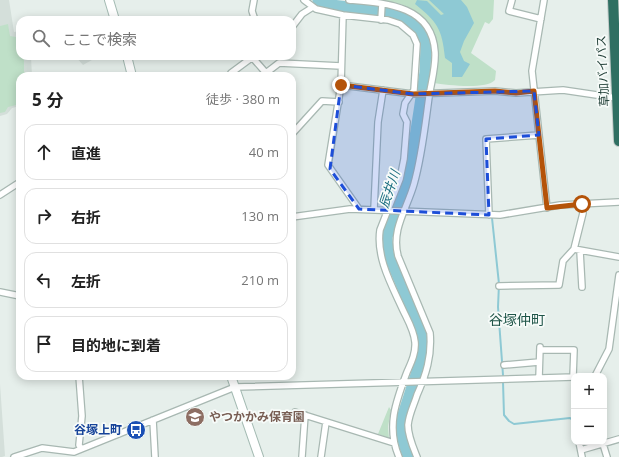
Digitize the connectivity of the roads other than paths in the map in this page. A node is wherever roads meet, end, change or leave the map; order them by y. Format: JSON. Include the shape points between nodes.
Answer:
{"nodes":[{"id":1,"x":109,"y":0,"type":"edge"},
{"id":2,"x":254,"y":0,"type":"edge"},
{"id":3,"x":304,"y":0,"type":"edge"},
{"id":4,"x":349,"y":0,"type":"edge"},
{"id":5,"x":512,"y":0,"type":"edge"},
{"id":6,"x":544,"y":0,"type":"edge"},
{"id":7,"x":613,"y":0,"type":"edge"},
{"id":8,"x":363,"y":1,"type":"edge"},
{"id":9,"x":376,"y":1,"type":"edge"},
{"id":10,"x":382,"y":4,"type":"junction"},
{"id":11,"x":313,"y":7,"type":"junction"},
{"id":12,"x":343,"y":15,"type":"junction"},
{"id":13,"x":114,"y":16,"type":"edge"},
{"id":14,"x":254,"y":16,"type":"edge"},
{"id":15,"x":541,"y":19,"type":"junction"},
{"id":16,"x":381,"y":20,"type":"junction"},
{"id":17,"x":296,"y":22,"type":"edge"},
{"id":18,"x":128,"y":60,"type":"edge"},
{"id":19,"x":248,"y":60,"type":"edge"},
{"id":20,"x":256,"y":60,"type":"edge"},
{"id":21,"x":341,"y":66,"type":"junction"},
{"id":22,"x":131,"y":72,"type":"edge"},
{"id":23,"x":232,"y":72,"type":"edge"},
{"id":24,"x":266,"y":72,"type":"edge"},
{"id":25,"x":266,"y":72,"type":"edge"},
{"id":26,"x":341,"y":85,"type":"junction"},
{"id":27,"x":383,"y":90,"type":"junction"},
{"id":28,"x":534,"y":91,"type":"junction"},
{"id":29,"x":428,"y":93,"type":"junction"},
{"id":30,"x":414,"y":94,"type":"junction"},
{"id":31,"x":617,"y":98,"type":"junction"},
{"id":32,"x":339,"y":102,"type":"junction"},
{"id":33,"x":296,"y":130,"type":"edge"},
{"id":34,"x":539,"y":135,"type":"junction"},
{"id":35,"x":619,"y":141,"type":"edge"},
{"id":36,"x":16,"y":185,"type":"edge"},
{"id":37,"x":0,"y":195,"type":"edge"},
{"id":38,"x":619,"y":202,"type":"edge"},
{"id":39,"x":582,"y":204,"type":"junction"},
{"id":40,"x":547,"y":208,"type":"junction"},
{"id":41,"x":359,"y":209,"type":"junction"},
{"id":42,"x":374,"y":209,"type":"junction"},
{"id":43,"x":388,"y":210,"type":"junction"},
{"id":44,"x":402,"y":211,"type":"junction"},
{"id":45,"x":489,"y":215,"type":"junction"},
{"id":46,"x":296,"y":216,"type":"edge"},
{"id":47,"x":577,"y":250,"type":"junction"},
{"id":48,"x":619,"y":257,"type":"edge"},
{"id":49,"x":619,"y":275,"type":"edge"},
{"id":50,"x":499,"y":286,"type":"dead end"},
{"id":51,"x":582,"y":287,"type":"dead end"},
{"id":52,"x":0,"y":292,"type":"edge"},
{"id":53,"x":16,"y":295,"type":"edge"},
{"id":54,"x":539,"y":362,"type":"junction"},
{"id":55,"x":504,"y":364,"type":"dead end"},
{"id":56,"x":573,"y":373,"type":"edge"},
{"id":57,"x":597,"y":373,"type":"edge"},
{"id":58,"x":571,"y":377,"type":"edge"},
{"id":59,"x":539,"y":378,"type":"junction"},
{"id":60,"x":80,"y":380,"type":"edge"},
{"id":61,"x":232,"y":380,"type":"edge"},
{"id":62,"x":405,"y":381,"type":"junction"},
{"id":63,"x":421,"y":381,"type":"junction"},
{"id":64,"x":235,"y":387,"type":"junction"},
{"id":65,"x":294,"y":412,"type":"dead end"},
{"id":66,"x":305,"y":415,"type":"junction"},
{"id":67,"x":153,"y":420,"type":"junction"},
{"id":68,"x":326,"y":422,"type":"junction"},
{"id":69,"x":619,"y":439,"type":"edge"},
{"id":70,"x":394,"y":443,"type":"junction"},
{"id":71,"x":607,"y":443,"type":"edge"},
{"id":72,"x":580,"y":445,"type":"edge"},
{"id":73,"x":599,"y":445,"type":"edge"},
{"id":74,"x":603,"y":445,"type":"edge"},
{"id":75,"x":81,"y":449,"type":"junction"},
{"id":76,"x":581,"y":450,"type":"junction"},
{"id":77,"x":75,"y":454,"type":"edge"},
{"id":78,"x":14,"y":457,"type":"edge"},
{"id":79,"x":155,"y":457,"type":"edge"},
{"id":80,"x":259,"y":457,"type":"edge"},
{"id":81,"x":302,"y":457,"type":"edge"},
{"id":82,"x":321,"y":457,"type":"edge"},
{"id":83,"x":399,"y":457,"type":"edge"},
{"id":84,"x":417,"y":457,"type":"edge"},
{"id":85,"x":582,"y":457,"type":"edge"},
{"id":86,"x":607,"y":457,"type":"edge"}],
"edges":[{"from":1,"to":13,"type":"main road"},
{"from":2,"to":14,"type":"street"},
{"from":3,"to":11,"type":"street"},
{"from":4,"to":8,"type":"street"},
{"from":5,"to":15,"type":"street","via":[[509,11]]},
{"from":6,"to":15,"type":"street"},
{"from":7,"to":31,"type":"highway","name":"草加バイパス"},
{"from":8,"to":9,"type":"street"},
{"from":9,"to":10,"type":"street"},
{"from":10,"to":16,"type":"street"},
{"from":10,"to":29,"type":"street","via":[[407,10],[419,18],[430,33],[435,53]]},
{"from":11,"to":12,"type":"street"},
{"from":11,"to":17,"type":"street"},
{"from":12,"to":16,"type":"street"},
{"from":12,"to":21,"type":"street"},
{"from":15,"to":28,"type":"street","via":[[532,71]]},
{"from":16,"to":30,"type":"street","via":[[400,24],[415,39],[417,58]]},
{"from":18,"to":22,"type":"main road"},
{"from":19,"to":23,"type":"street"},
{"from":20,"to":24,"type":"street"},
{"from":21,"to":25,"type":"street","via":[[279,63]]},
{"from":21,"to":26,"type":"street"},
{"from":26,"to":27,"type":"street"},
{"from":26,"to":32,"type":"street"},
{"from":27,"to":30,"type":"street"},
{"from":27,"to":42,"type":"street","via":[[378,122]]},
{"from":28,"to":29,"type":"street"},
{"from":28,"to":31,"type":"street","via":[[563,90]]},
{"from":28,"to":34,"type":"street"},
{"from":29,"to":30,"type":"street"},
{"from":29,"to":44,"type":"street","via":[[414,185]]},
{"from":30,"to":43,"type":"street","via":[[405,103],[403,114],[407,122],[403,166]]},
{"from":31,"to":35,"type":"highway","name":"草加バイパス"},
{"from":32,"to":33,"type":"street","via":[[322,101]]},
{"from":32,"to":41,"type":"street","via":[[328,164]]},
{"from":34,"to":40,"type":"street"},
{"from":34,"to":45,"type":"street","via":[[486,139]]},
{"from":36,"to":37,"type":"street"},
{"from":38,"to":39,"type":"street"},
{"from":39,"to":40,"type":"street"},
{"from":39,"to":47,"type":"street"},
{"from":40,"to":45,"type":"street"},
{"from":41,"to":42,"type":"street"},
{"from":41,"to":46,"type":"street"},
{"from":42,"to":43,"type":"street"},
{"from":43,"to":44,"type":"street"},
{"from":43,"to":62,"type":"street","via":[[378,239],[382,262],[412,330],[415,343]]},
{"from":44,"to":45,"type":"street"},
{"from":44,"to":63,"type":"street","via":[[394,243],[430,333],[431,353]]},
{"from":47,"to":48,"type":"street"},
{"from":47,"to":50,"type":"street","via":[[563,261],[559,284]]},
{"from":47,"to":51,"type":"street"},
{"from":49,"to":57,"type":"street","via":[[609,349]]},
{"from":52,"to":53,"type":"street"},
{"from":54,"to":55,"type":"street"},
{"from":54,"to":56,"type":"street","via":[[540,348],[574,350]]},
{"from":54,"to":59,"type":"street"},
{"from":58,"to":59,"type":"street"},
{"from":59,"to":63,"type":"street"},
{"from":60,"to":75,"type":"street"},
{"from":61,"to":64,"type":"main road"},
{"from":62,"to":63,"type":"street"},
{"from":62,"to":64,"type":"street"},
{"from":62,"to":70,"type":"street","via":[[392,419]]},
{"from":63,"to":84,"type":"street","via":[[408,426],[411,444]]},
{"from":64,"to":67,"type":"street"},
{"from":64,"to":80,"type":"main road"},
{"from":65,"to":66,"type":"street"},
{"from":66,"to":68,"type":"street"},
{"from":66,"to":81,"type":"street"},
{"from":67,"to":75,"type":"street"},
{"from":67,"to":79,"type":"street"},
{"from":68,"to":70,"type":"street"},
{"from":68,"to":82,"type":"street"},
{"from":69,"to":71,"type":"street"},
{"from":70,"to":83,"type":"street"},
{"from":72,"to":76,"type":"street"},
{"from":73,"to":76,"type":"street"},
{"from":74,"to":86,"type":"street"},
{"from":75,"to":77,"type":"street"},
{"from":76,"to":85,"type":"street"},
{"from":77,"to":78,"type":"street","via":[[42,448]]}]}
